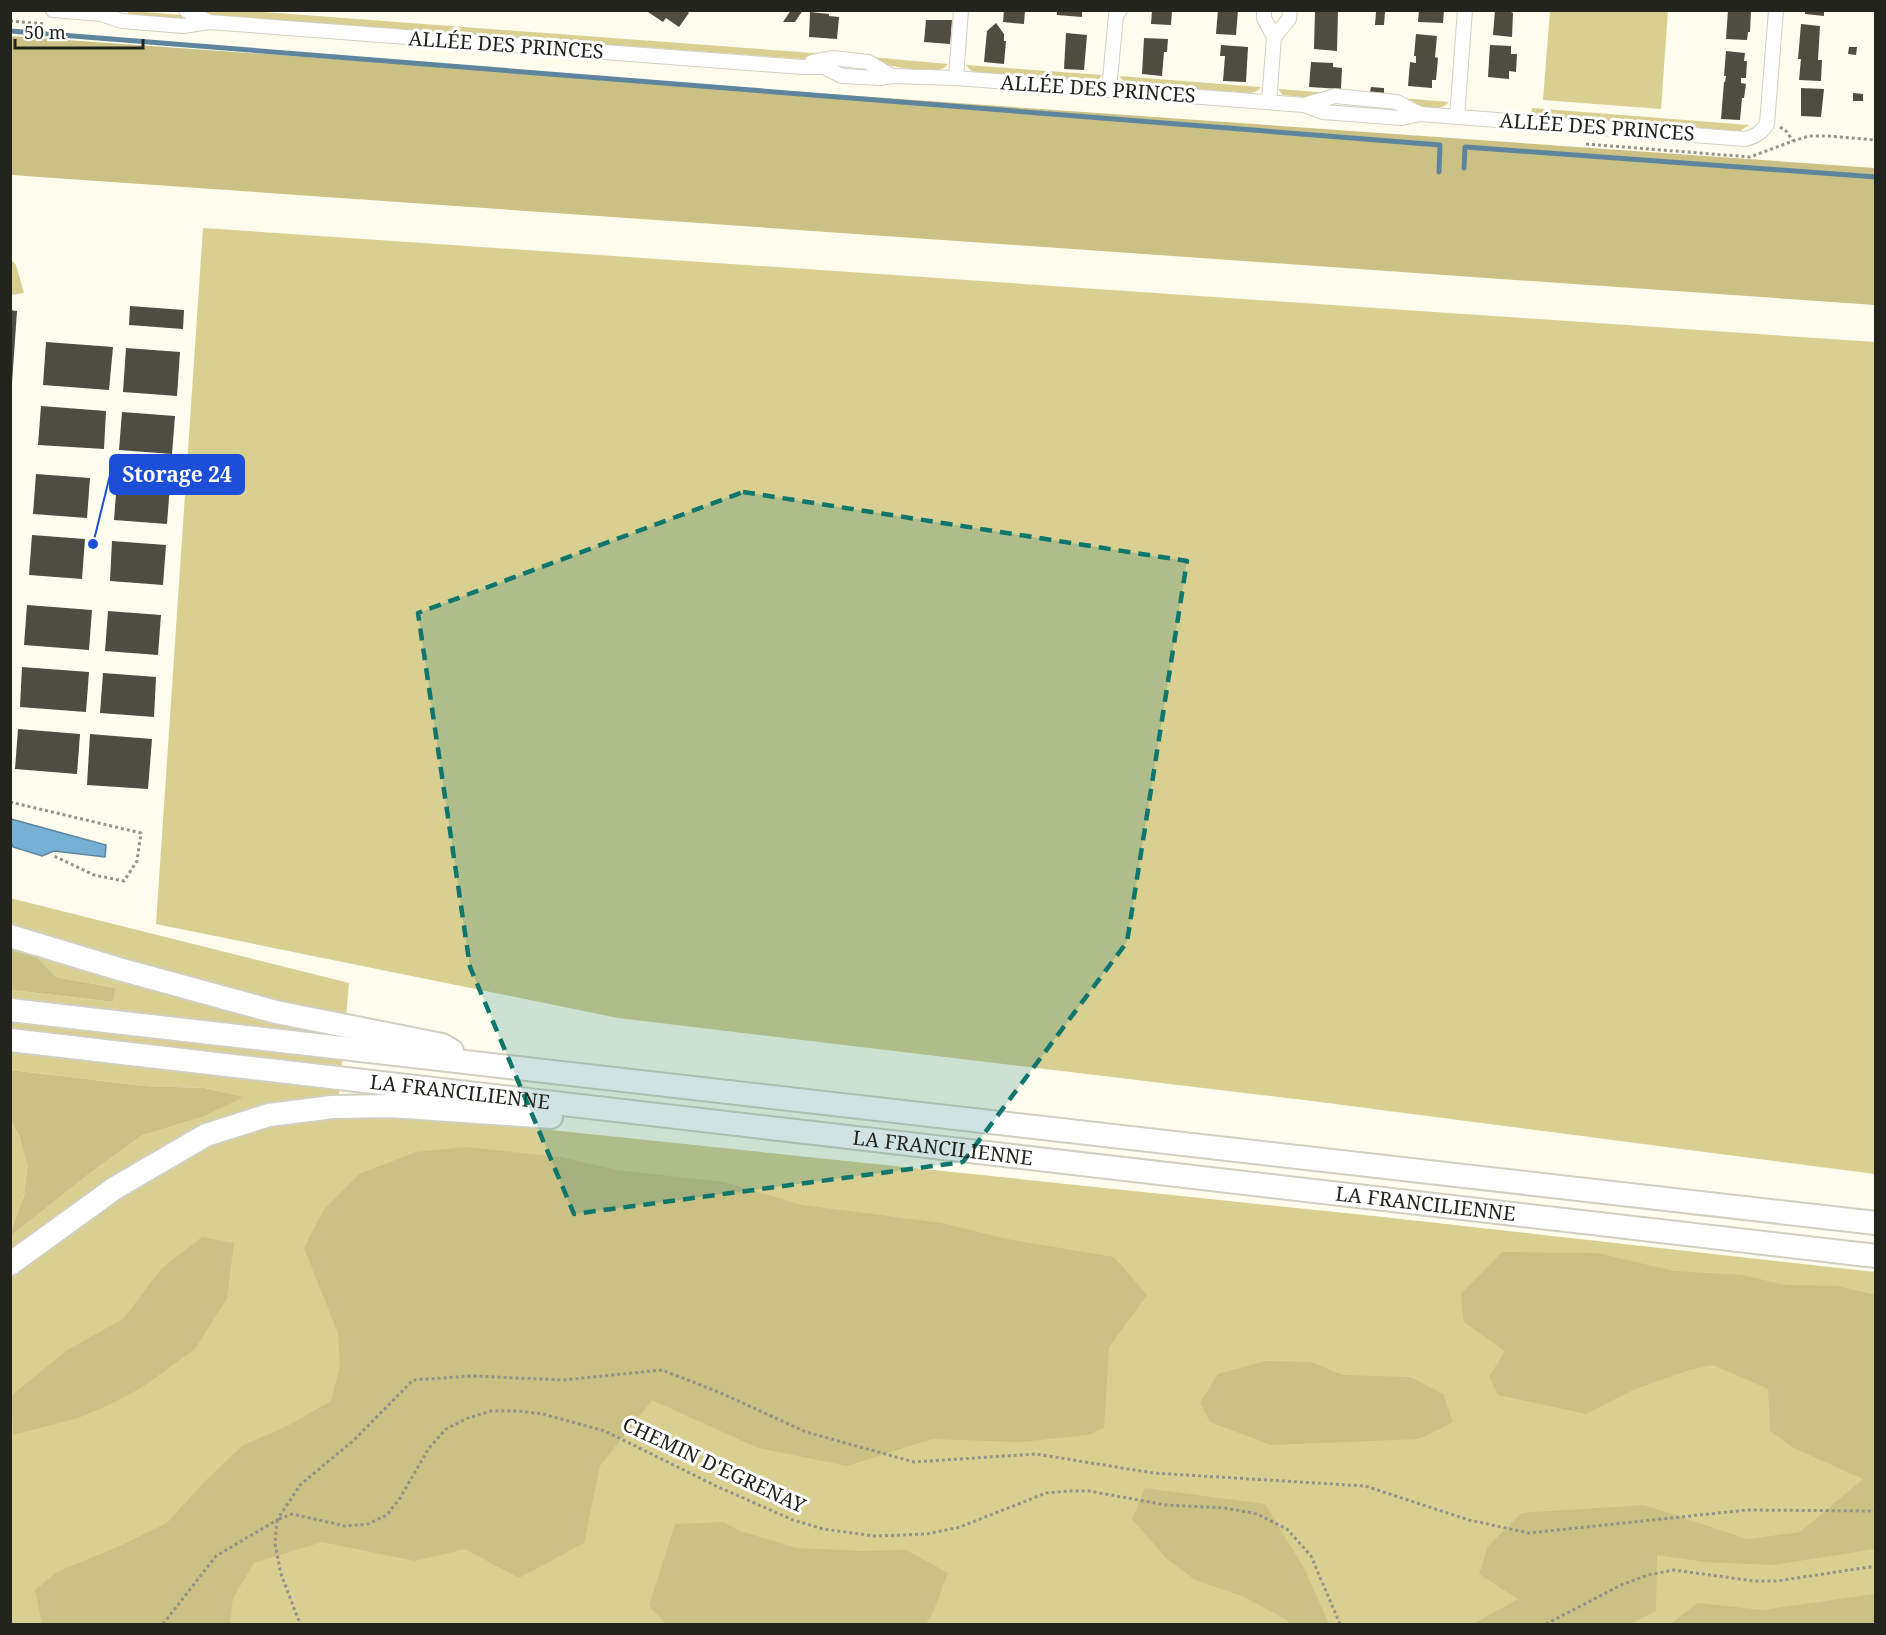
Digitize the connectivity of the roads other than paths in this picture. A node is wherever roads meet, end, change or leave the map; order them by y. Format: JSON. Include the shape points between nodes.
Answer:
{"nodes":[{"id":1,"x":53,"y":10,"type":"edge"},
{"id":2,"x":186,"y":10,"type":"edge"},
{"id":3,"x":961,"y":10,"type":"edge"},
{"id":4,"x":1264,"y":10,"type":"edge"},
{"id":5,"x":1290,"y":10,"type":"edge"},
{"id":6,"x":1465,"y":10,"type":"edge"},
{"id":7,"x":1776,"y":10,"type":"edge"},
{"id":8,"x":106,"y":12,"type":"edge"},
{"id":9,"x":1116,"y":12,"type":"edge"},
{"id":10,"x":209,"y":22,"type":"junction"},
{"id":11,"x":1274,"y":37,"type":"junction"},
{"id":12,"x":956,"y":78,"type":"junction"},
{"id":13,"x":1109,"y":90,"type":"junction"},
{"id":14,"x":1269,"y":102,"type":"junction"},
{"id":15,"x":1457,"y":117,"type":"junction"},
{"id":16,"x":10,"y":936,"type":"edge"},
{"id":17,"x":10,"y":1010,"type":"edge"},
{"id":18,"x":10,"y":1040,"type":"edge"},
{"id":19,"x":474,"y":1064,"type":"junction"},
{"id":20,"x":594,"y":1108,"type":"junction"},
{"id":21,"x":1875,"y":1223,"type":"edge"},
{"id":22,"x":1875,"y":1256,"type":"edge"},
{"id":23,"x":10,"y":1264,"type":"edge"}],
"edges":[{"from":1,"to":8,"type":"street","name":"ALLÉE DES PRINCES"},
{"from":2,"to":10,"type":"street","name":"ALLÉE DES PRINCES"},
{"from":3,"to":12,"type":"street"},
{"from":4,"to":11,"type":"street"},
{"from":5,"to":11,"type":"street","via":[[1289,19]]},
{"from":6,"to":15,"type":"street"},
{"from":7,"to":15,"type":"street","name":"ALLÉE DES PRINCES","via":[[1771,124],[1755,136],[1745,139]]},
{"from":8,"to":10,"type":"street","name":"ALLÉE DES PRINCES","via":[[122,21],[183,26]]},
{"from":9,"to":13,"type":"street"},
{"from":10,"to":12,"type":"street","name":"ALLÉE DES PRINCES","via":[[802,67],[832,58],[868,62],[892,76]]},
{"from":11,"to":14,"type":"street"},
{"from":12,"to":13,"type":"street","name":"ALLÉE DES PRINCES"},
{"from":13,"to":14,"type":"street","name":"ALLÉE DES PRINCES"},
{"from":14,"to":15,"type":"street","name":"ALLÉE DES PRINCES","via":[[1304,105],[1335,96],[1397,102],[1420,114]]},
{"from":16,"to":19,"type":"highway","via":[[276,1012],[442,1045]]},
{"from":17,"to":19,"type":"highway","name":"LA FRANCILIENNE"},
{"from":18,"to":20,"type":"highway","name":"LA FRANCILIENNE"},
{"from":19,"to":21,"type":"highway","name":"LA FRANCILIENNE"},
{"from":20,"to":22,"type":"highway","name":"LA FRANCILIENNE"},
{"from":20,"to":23,"type":"highway","via":[[567,1119],[391,1106],[332,1107],[269,1115],[206,1135],[115,1188]]}]}
